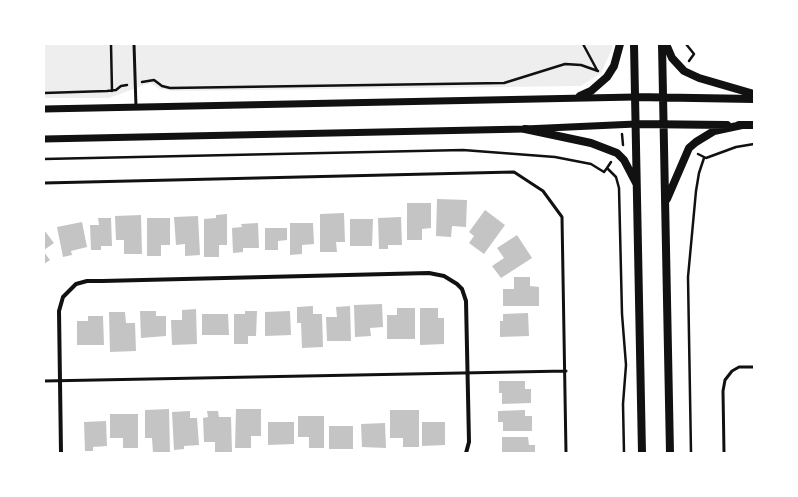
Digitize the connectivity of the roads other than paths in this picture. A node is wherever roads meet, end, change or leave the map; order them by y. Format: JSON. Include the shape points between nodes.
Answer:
{"nodes":[{"id":1,"x":134,"y":44,"type":"edge"},
{"id":2,"x":620,"y":44,"type":"edge"},
{"id":3,"x":634,"y":44,"type":"edge"},
{"id":4,"x":662,"y":44,"type":"edge"},
{"id":5,"x":666,"y":44,"type":"edge"},
{"id":6,"x":754,"y":94,"type":"edge"},
{"id":7,"x":580,"y":96,"type":"junction"},
{"id":8,"x":635,"y":97,"type":"junction"},
{"id":9,"x":664,"y":97,"type":"junction"},
{"id":10,"x":754,"y":99,"type":"edge"},
{"id":11,"x":136,"y":107,"type":"junction"},
{"id":12,"x":44,"y":109,"type":"edge"},
{"id":13,"x":636,"y":124,"type":"junction"},
{"id":14,"x":664,"y":124,"type":"junction"},
{"id":15,"x":742,"y":125,"type":"junction"},
{"id":16,"x":754,"y":125,"type":"edge"},
{"id":17,"x":525,"y":129,"type":"junction"},
{"id":18,"x":44,"y":139,"type":"edge"},
{"id":19,"x":44,"y":183,"type":"edge"},
{"id":20,"x":637,"y":185,"type":"junction"},
{"id":21,"x":665,"y":203,"type":"junction"},
{"id":22,"x":754,"y":367,"type":"edge"},
{"id":23,"x":566,"y":370,"type":"junction"},
{"id":24,"x":467,"y":371,"type":"junction"},
{"id":25,"x":60,"y":381,"type":"junction"},
{"id":26,"x":44,"y":382,"type":"edge"},
{"id":27,"x":61,"y":453,"type":"edge"},
{"id":28,"x":466,"y":453,"type":"edge"},
{"id":29,"x":566,"y":453,"type":"edge"},
{"id":30,"x":642,"y":453,"type":"edge"},
{"id":31,"x":670,"y":453,"type":"edge"},
{"id":32,"x":724,"y":453,"type":"edge"}],
"edges":[{"from":1,"to":11,"type":"lane"},
{"from":2,"to":7,"type":"main road","via":[[614,66],[607,77],[591,91]]},
{"from":3,"to":8,"type":"main road"},
{"from":4,"to":9,"type":"main road"},
{"from":5,"to":6,"type":"main road","via":[[672,58],[684,71]]},
{"from":7,"to":8,"type":"street"},
{"from":7,"to":11,"type":"street"},
{"from":8,"to":9,"type":"main road"},
{"from":8,"to":13,"type":"main road"},
{"from":9,"to":10,"type":"main road"},
{"from":9,"to":14,"type":"main road"},
{"from":11,"to":12,"type":"street"},
{"from":13,"to":14,"type":"main road"},
{"from":13,"to":17,"type":"street"},
{"from":13,"to":20,"type":"main road"},
{"from":14,"to":15,"type":"main road"},
{"from":14,"to":21,"type":"main road"},
{"from":15,"to":16,"type":"main road"},
{"from":15,"to":21,"type":"main road","via":[[714,131],[689,148]]},
{"from":17,"to":18,"type":"street"},
{"from":17,"to":20,"type":"main road","via":[[591,143],[617,153]]},
{"from":19,"to":23,"type":"lane","via":[[514,172],[543,191],[562,217]]},
{"from":20,"to":30,"type":"main road"},
{"from":21,"to":31,"type":"main road"},
{"from":22,"to":32,"type":"lane","via":[[739,367],[725,380]]},
{"from":23,"to":24,"type":"lane"},
{"from":23,"to":29,"type":"lane"},
{"from":24,"to":25,"type":"lane"},
{"from":24,"to":25,"type":"street","via":[[464,296],[457,284],[437,274],[102,281],[76,284],[69,289],[60,304]]},
{"from":24,"to":28,"type":"street","via":[[469,442]]},
{"from":25,"to":26,"type":"lane"},
{"from":25,"to":27,"type":"street"}]}
